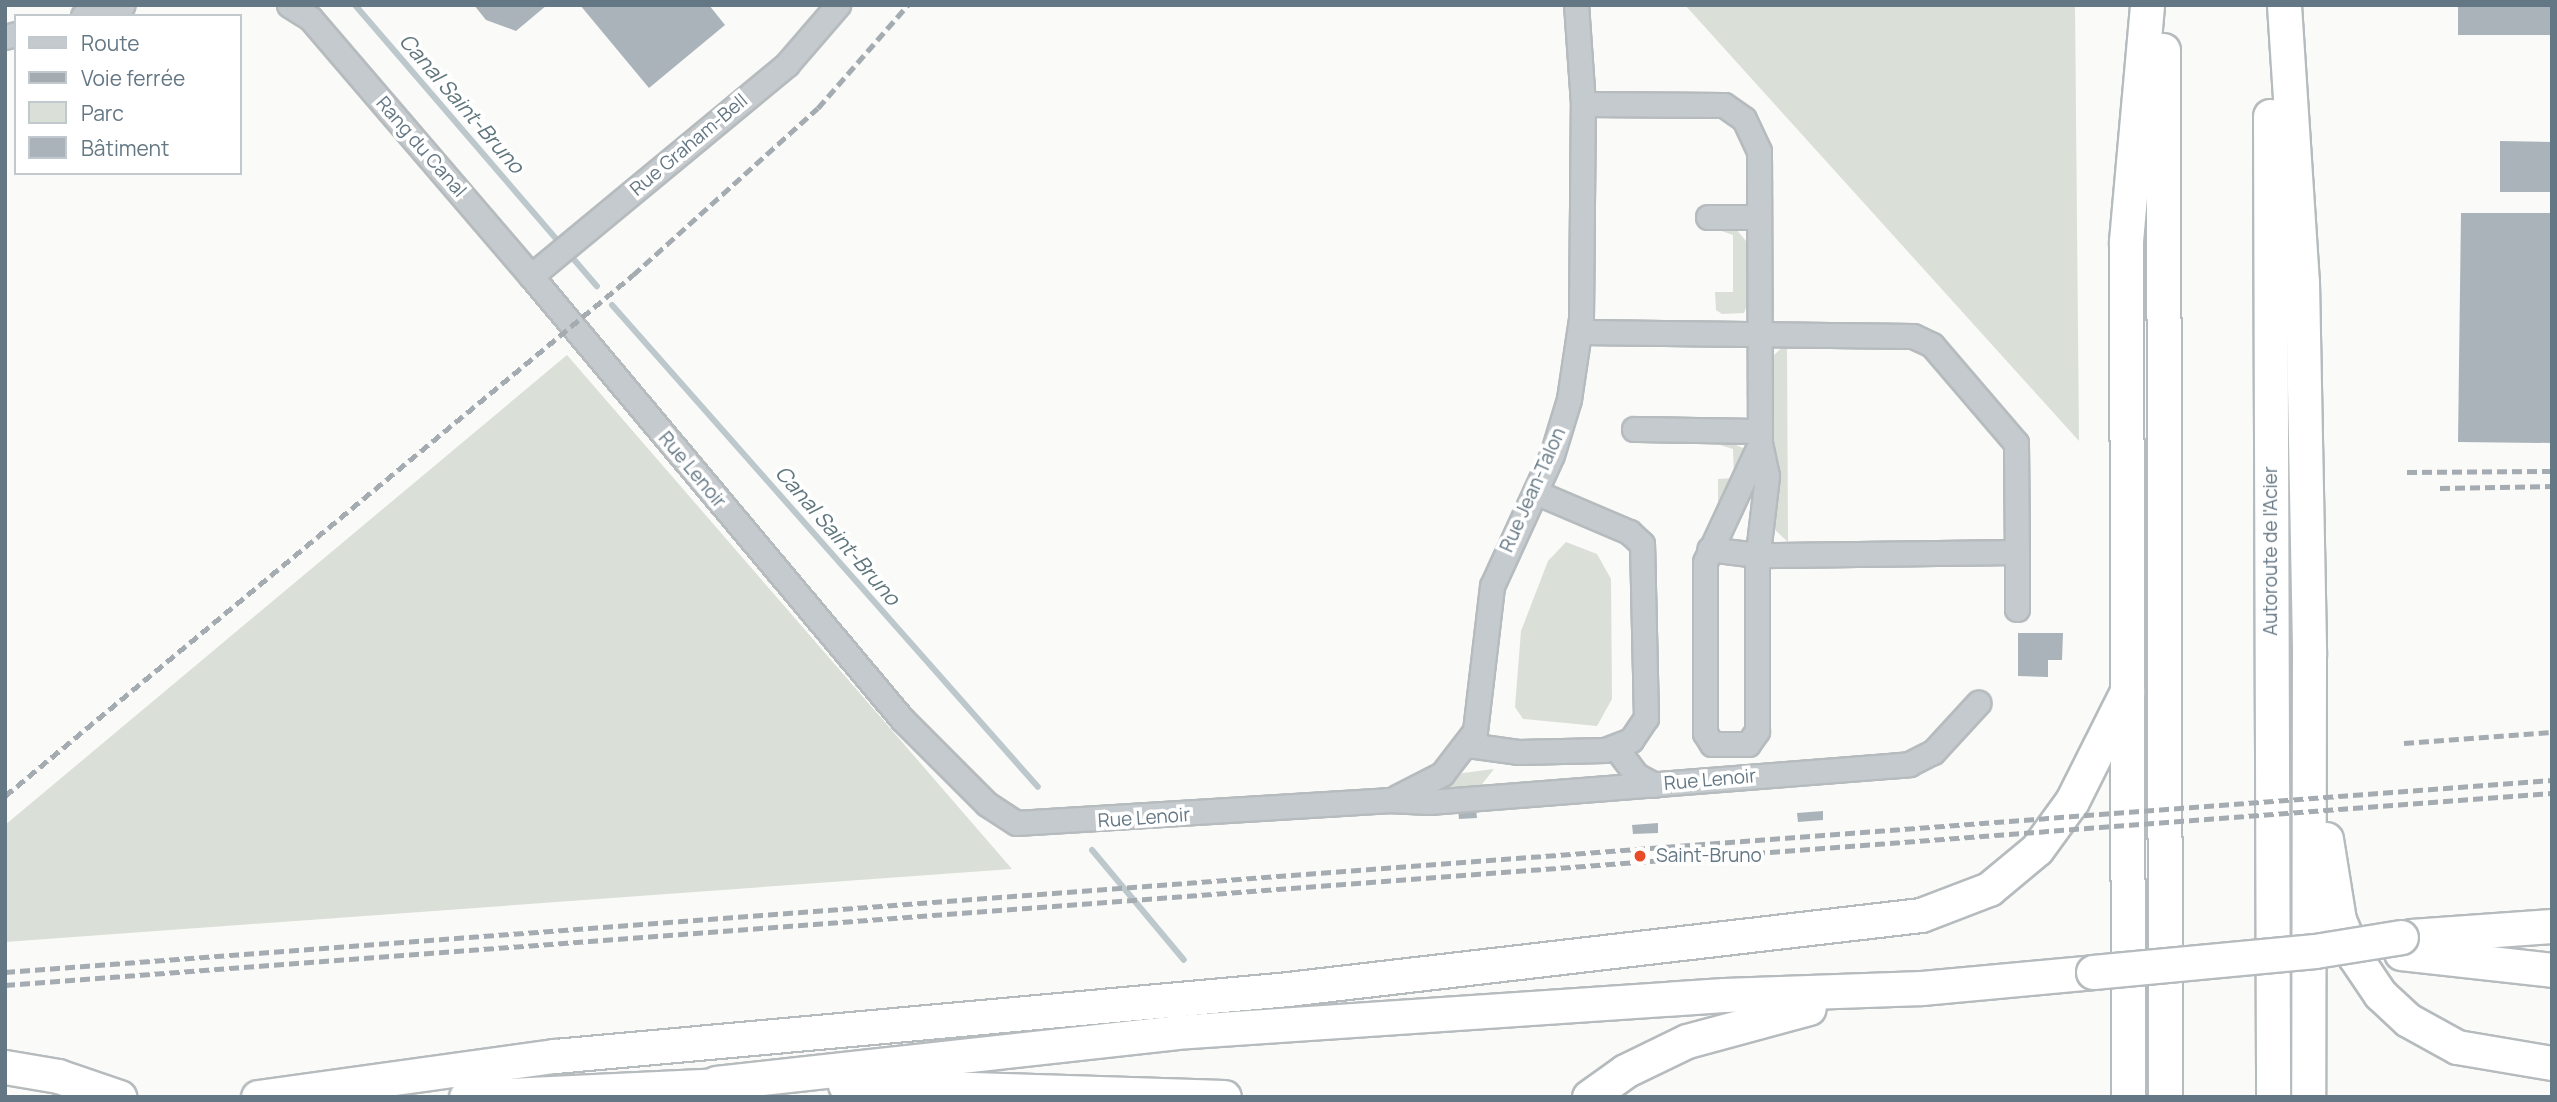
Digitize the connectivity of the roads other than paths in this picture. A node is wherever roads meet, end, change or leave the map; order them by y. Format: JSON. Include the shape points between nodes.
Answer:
{"nodes":[{"id":1,"x":123,"y":5,"type":"edge"},
{"id":2,"x":289,"y":5,"type":"edge"},
{"id":3,"x":838,"y":5,"type":"edge"},
{"id":4,"x":1576,"y":5,"type":"edge"},
{"id":5,"x":2147,"y":5,"type":"edge"},
{"id":6,"x":2163,"y":5,"type":"edge"},
{"id":7,"x":2270,"y":5,"type":"edge"},
{"id":8,"x":2284,"y":5,"type":"edge"},
{"id":9,"x":90,"y":14,"type":"edge"},
{"id":10,"x":1584,"y":104,"type":"junction"},
{"id":11,"x":1707,"y":216,"type":"dead end"},
{"id":12,"x":1759,"y":216,"type":"junction"},
{"id":13,"x":531,"y":276,"type":"junction"},
{"id":14,"x":1760,"y":331,"type":"junction"},
{"id":15,"x":1581,"y":332,"type":"junction"},
{"id":16,"x":1634,"y":429,"type":"dead end"},
{"id":17,"x":1760,"y":438,"type":"junction"},
{"id":18,"x":1535,"y":492,"type":"junction"},
{"id":19,"x":1709,"y":549,"type":"junction"},
{"id":20,"x":2017,"y":552,"type":"junction"},
{"id":21,"x":1757,"y":555,"type":"junction"},
{"id":22,"x":2017,"y":609,"type":"dead end"},
{"id":23,"x":2309,"y":655,"type":"junction"},
{"id":24,"x":2127,"y":691,"type":"junction"},
{"id":25,"x":1978,"y":703,"type":"dead end"},
{"id":26,"x":1468,"y":745,"type":"junction"},
{"id":27,"x":1616,"y":748,"type":"junction"},
{"id":28,"x":1655,"y":785,"type":"junction"},
{"id":29,"x":1387,"y":800,"type":"junction"},
{"id":30,"x":2552,"y":926,"type":"edge"},
{"id":31,"x":2401,"y":945,"type":"junction"},
{"id":32,"x":2552,"y":970,"type":"edge"},
{"id":33,"x":1922,"y":988,"type":"junction"},
{"id":34,"x":2552,"y":1063,"type":"edge"},
{"id":35,"x":5,"y":1067,"type":"edge"},
{"id":36,"x":716,"y":1083,"type":"junction"},
{"id":37,"x":119,"y":1097,"type":"edge"},
{"id":38,"x":258,"y":1097,"type":"edge"},
{"id":39,"x":466,"y":1097,"type":"edge"},
{"id":40,"x":1224,"y":1097,"type":"edge"},
{"id":41,"x":1589,"y":1097,"type":"edge"},
{"id":42,"x":2128,"y":1097,"type":"edge"},
{"id":43,"x":2165,"y":1097,"type":"edge"},
{"id":44,"x":2273,"y":1097,"type":"edge"},
{"id":45,"x":2308,"y":1097,"type":"edge"}],
"edges":[{"from":1,"to":9,"type":"street"},
{"from":2,"to":13,"type":"street","name":"Rang du Canal","via":[[310,18]]},
{"from":3,"to":13,"type":"street","name":"Rue Graham-Bell","via":[[787,64]]},
{"from":4,"to":10,"type":"street","name":"Rue Jean-Talon"},
{"from":5,"to":24,"type":"highway","via":[[2126,241]]},
{"from":6,"to":43,"type":"highway"},
{"from":7,"to":44,"type":"highway","name":"Autoroute de l'Acier"},
{"from":8,"to":23,"type":"highway","via":[[2302,282]]},
{"from":10,"to":12,"type":"street","via":[[1714,103],[1734,111],[1749,127],[1759,151]]},
{"from":10,"to":15,"type":"street","name":"Rue Jean-Talon"},
{"from":11,"to":12,"type":"street"},
{"from":12,"to":14,"type":"street"},
{"from":13,"to":29,"type":"street","name":"Rue Lenoir","via":[[902,719],[1006,818],[1040,825]]},
{"from":14,"to":15,"type":"street"},
{"from":14,"to":17,"type":"street"},
{"from":14,"to":20,"type":"street","via":[[1893,333],[1932,345],[2016,443]]},
{"from":15,"to":18,"type":"street","name":"Rue Jean-Talon","via":[[1569,399]]},
{"from":16,"to":17,"type":"street"},
{"from":17,"to":19,"type":"street"},
{"from":17,"to":21,"type":"street","via":[[1767,476]]},
{"from":18,"to":26,"type":"street","name":"Rue Jean-Talon","via":[[1492,586],[1480,707]]},
{"from":18,"to":27,"type":"street","via":[[1629,532],[1645,551],[1646,718],[1638,734]]},
{"from":19,"to":21,"type":"street"},
{"from":19,"to":21,"type":"street","via":[[1704,575],[1704,733],[1712,744],[1748,744],[1756,734]]},
{"from":20,"to":21,"type":"street"},
{"from":20,"to":22,"type":"street"},
{"from":23,"to":34,"type":"highway","via":[[2330,883],[2359,964],[2393,1006],[2439,1040],[2496,1058]]},
{"from":23,"to":45,"type":"highway"},
{"from":24,"to":38,"type":"highway","via":[[2072,801],[2037,849],[1989,889],[1922,915],[1289,989],[555,1056]]},
{"from":24,"to":42,"type":"highway"},
{"from":25,"to":28,"type":"street","name":"Rue Lenoir","via":[[1933,752],[1914,763]]},
{"from":26,"to":27,"type":"street","via":[[1518,752]]},
{"from":26,"to":29,"type":"street","name":"Rue Jean-Talon","via":[[1441,774]]},
{"from":27,"to":28,"type":"street","via":[[1636,775]]},
{"from":28,"to":29,"type":"street","name":"Rue Lenoir","via":[[1429,802]]},
{"from":30,"to":31,"type":"highway"},
{"from":31,"to":32,"type":"highway"},
{"from":31,"to":33,"type":"highway","bridge":true},
{"from":33,"to":36,"type":"highway","via":[[1679,998],[1175,1032]]},
{"from":33,"to":41,"type":"highway","via":[[1747,1021],[1645,1061]]},
{"from":35,"to":37,"type":"highway","via":[[58,1076]]},
{"from":36,"to":39,"type":"highway"},
{"from":36,"to":40,"type":"highway"}]}
